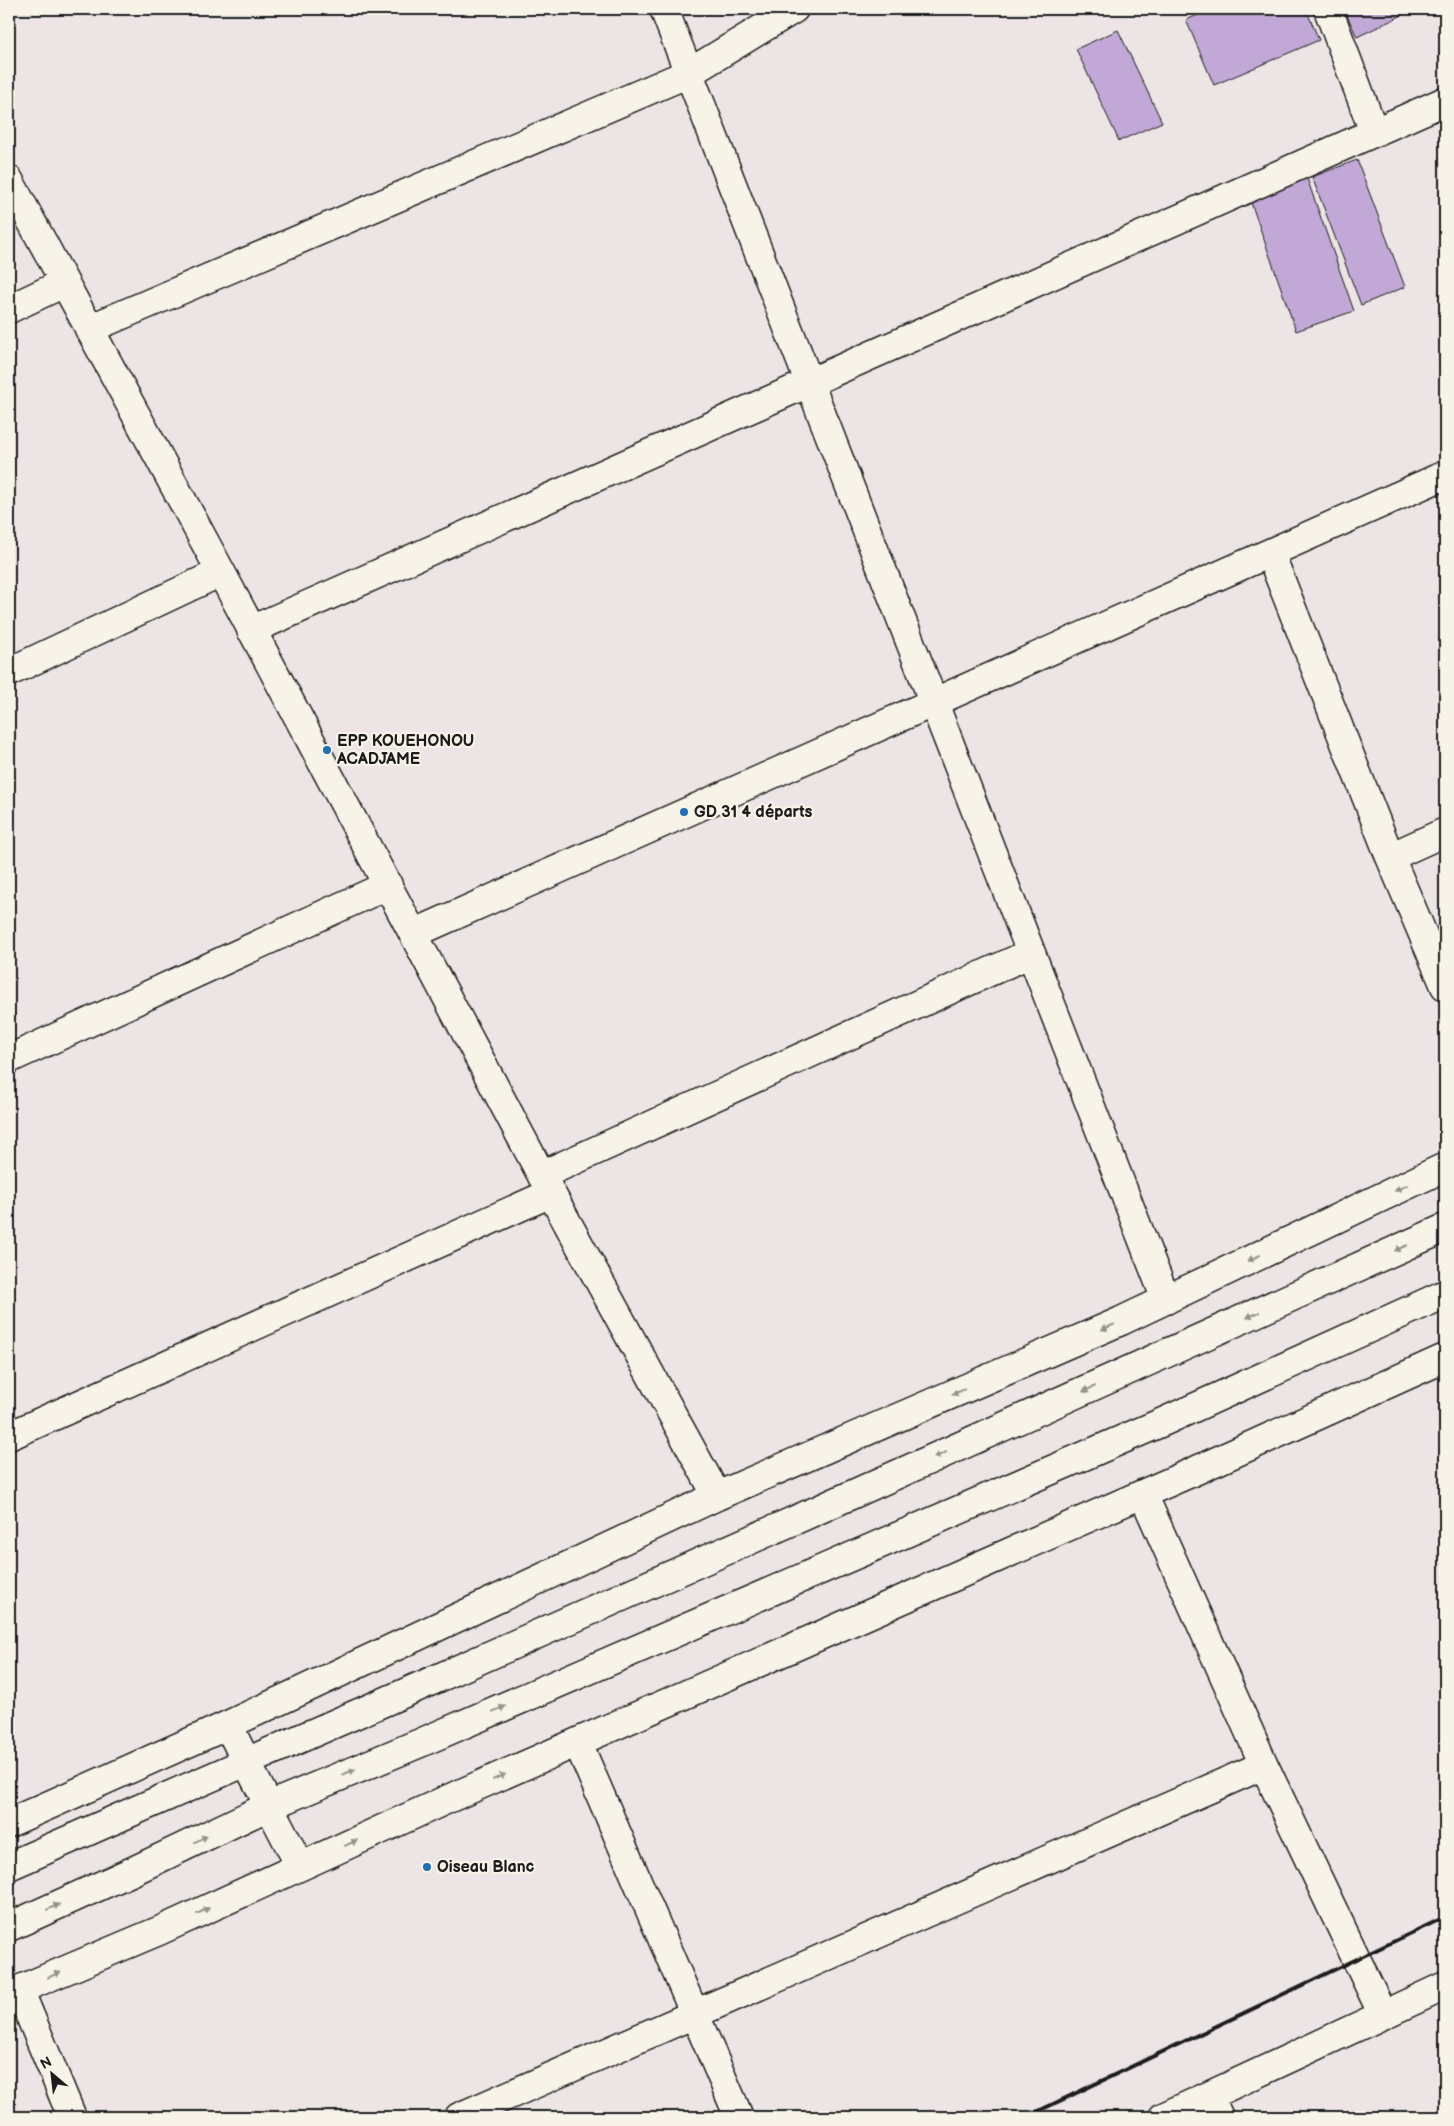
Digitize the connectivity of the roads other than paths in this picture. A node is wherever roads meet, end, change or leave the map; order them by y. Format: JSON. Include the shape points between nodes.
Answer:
{"nodes":[{"id":1,"x":664,"y":9,"type":"edge"},
{"id":2,"x":794,"y":9,"type":"edge"},
{"id":3,"x":1328,"y":9,"type":"edge"},
{"id":4,"x":689,"y":73,"type":"junction"},
{"id":5,"x":1445,"y":101,"type":"edge"},
{"id":6,"x":1374,"y":132,"type":"junction"},
{"id":7,"x":9,"y":180,"type":"edge"},
{"id":8,"x":64,"y":283,"type":"junction"},
{"id":9,"x":9,"y":309,"type":"edge"},
{"id":10,"x":89,"y":329,"type":"junction"},
{"id":11,"x":809,"y":383,"type":"junction"},
{"id":12,"x":1445,"y":475,"type":"edge"},
{"id":13,"x":1270,"y":553,"type":"junction"},
{"id":14,"x":221,"y":572,"type":"junction"},
{"id":15,"x":251,"y":630,"type":"junction"},
{"id":16,"x":9,"y":672,"type":"edge"},
{"id":17,"x":934,"y":701,"type":"junction"},
{"id":18,"x":1445,"y":832,"type":"edge"},
{"id":19,"x":1390,"y":857,"type":"junction"},
{"id":20,"x":388,"y":885,"type":"junction"},
{"id":21,"x":414,"y":933,"type":"junction"},
{"id":22,"x":1031,"y":953,"type":"junction"},
{"id":23,"x":1445,"y":986,"type":"edge"},
{"id":24,"x":9,"y":1059,"type":"edge"},
{"id":25,"x":1445,"y":1167,"type":"edge"},
{"id":26,"x":546,"y":1184,"type":"junction"},
{"id":27,"x":1445,"y":1228,"type":"edge"},
{"id":28,"x":1445,"y":1294,"type":"edge"},
{"id":29,"x":1166,"y":1300,"type":"junction"},
{"id":30,"x":1445,"y":1358,"type":"edge"},
{"id":31,"x":9,"y":1436,"type":"edge"},
{"id":32,"x":1143,"y":1494,"type":"junction"},
{"id":33,"x":718,"y":1496,"type":"junction"},
{"id":34,"x":228,"y":1725,"type":"junction"},
{"id":35,"x":578,"y":1743,"type":"junction"},
{"id":36,"x":246,"y":1761,"type":"junction"},
{"id":37,"x":1264,"y":1765,"type":"junction"},
{"id":38,"x":269,"y":1806,"type":"junction"},
{"id":39,"x":9,"y":1823,"type":"edge"},
{"id":40,"x":9,"y":1866,"type":"edge"},
{"id":41,"x":300,"y":1866,"type":"junction"},
{"id":42,"x":9,"y":1927,"type":"edge"},
{"id":43,"x":1445,"y":1986,"type":"edge"},
{"id":44,"x":14,"y":1992,"type":"edge"},
{"id":45,"x":695,"y":2014,"type":"junction"},
{"id":46,"x":1383,"y":2015,"type":"junction"},
{"id":47,"x":1214,"y":2107,"type":"edge"},
{"id":48,"x":72,"y":2117,"type":"edge"},
{"id":49,"x":459,"y":2117,"type":"edge"},
{"id":50,"x":739,"y":2117,"type":"edge"},
{"id":51,"x":1163,"y":2117,"type":"edge"}],
"edges":[{"from":1,"to":4,"type":"main road"},
{"from":2,"to":4,"type":"main road"},
{"from":3,"to":6,"type":"main road"},
{"from":4,"to":10,"type":"main road"},
{"from":4,"to":11,"type":"main road"},
{"from":5,"to":6,"type":"main road"},
{"from":6,"to":11,"type":"main road"},
{"from":7,"to":8,"type":"main road"},
{"from":8,"to":9,"type":"main road"},
{"from":8,"to":10,"type":"main road"},
{"from":10,"to":14,"type":"main road"},
{"from":11,"to":15,"type":"main road"},
{"from":11,"to":17,"type":"main road"},
{"from":12,"to":13,"type":"main road"},
{"from":13,"to":17,"type":"main road"},
{"from":13,"to":19,"type":"main road"},
{"from":14,"to":15,"type":"main road"},
{"from":14,"to":16,"type":"main road"},
{"from":15,"to":20,"type":"main road"},
{"from":17,"to":21,"type":"main road"},
{"from":17,"to":22,"type":"main road"},
{"from":18,"to":19,"type":"main road"},
{"from":19,"to":23,"type":"main road"},
{"from":20,"to":21,"type":"main road"},
{"from":20,"to":24,"type":"main road"},
{"from":21,"to":26,"type":"main road"},
{"from":22,"to":26,"type":"main road"},
{"from":22,"to":29,"type":"main road"},
{"from":25,"to":29,"type":"main road","one_way":true},
{"from":26,"to":31,"type":"main road"},
{"from":26,"to":33,"type":"main road"},
{"from":27,"to":36,"type":"main road","one_way":true,"via":[[395,1698]]},
{"from":38,"to":28,"type":"main road","one_way":true,"via":[[1165,1421]]},
{"from":29,"to":33,"type":"main road","one_way":true},
{"from":30,"to":32,"type":"main road"},
{"from":32,"to":35,"type":"main road"},
{"from":32,"to":37,"type":"main road"},
{"from":33,"to":34,"type":"main road"},
{"from":34,"to":36,"type":"main road"},
{"from":34,"to":39,"type":"main road"},
{"from":41,"to":35,"type":"main road","one_way":true},
{"from":35,"to":45,"type":"main road"},
{"from":36,"to":38,"type":"main road"},
{"from":36,"to":40,"type":"main road"},
{"from":37,"to":45,"type":"main road"},
{"from":37,"to":46,"type":"main road"},
{"from":38,"to":41,"type":"main road"},
{"from":42,"to":38,"type":"main road","one_way":true},
{"from":44,"to":41,"type":"main road","one_way":true,"via":[[161,1930]]},
{"from":43,"to":46,"type":"main road"},
{"from":44,"to":48,"type":"main road"},
{"from":45,"to":49,"type":"main road"},
{"from":45,"to":50,"type":"main road"},
{"from":46,"to":47,"type":"main road"},
{"from":47,"to":51,"type":"main road"}]}
